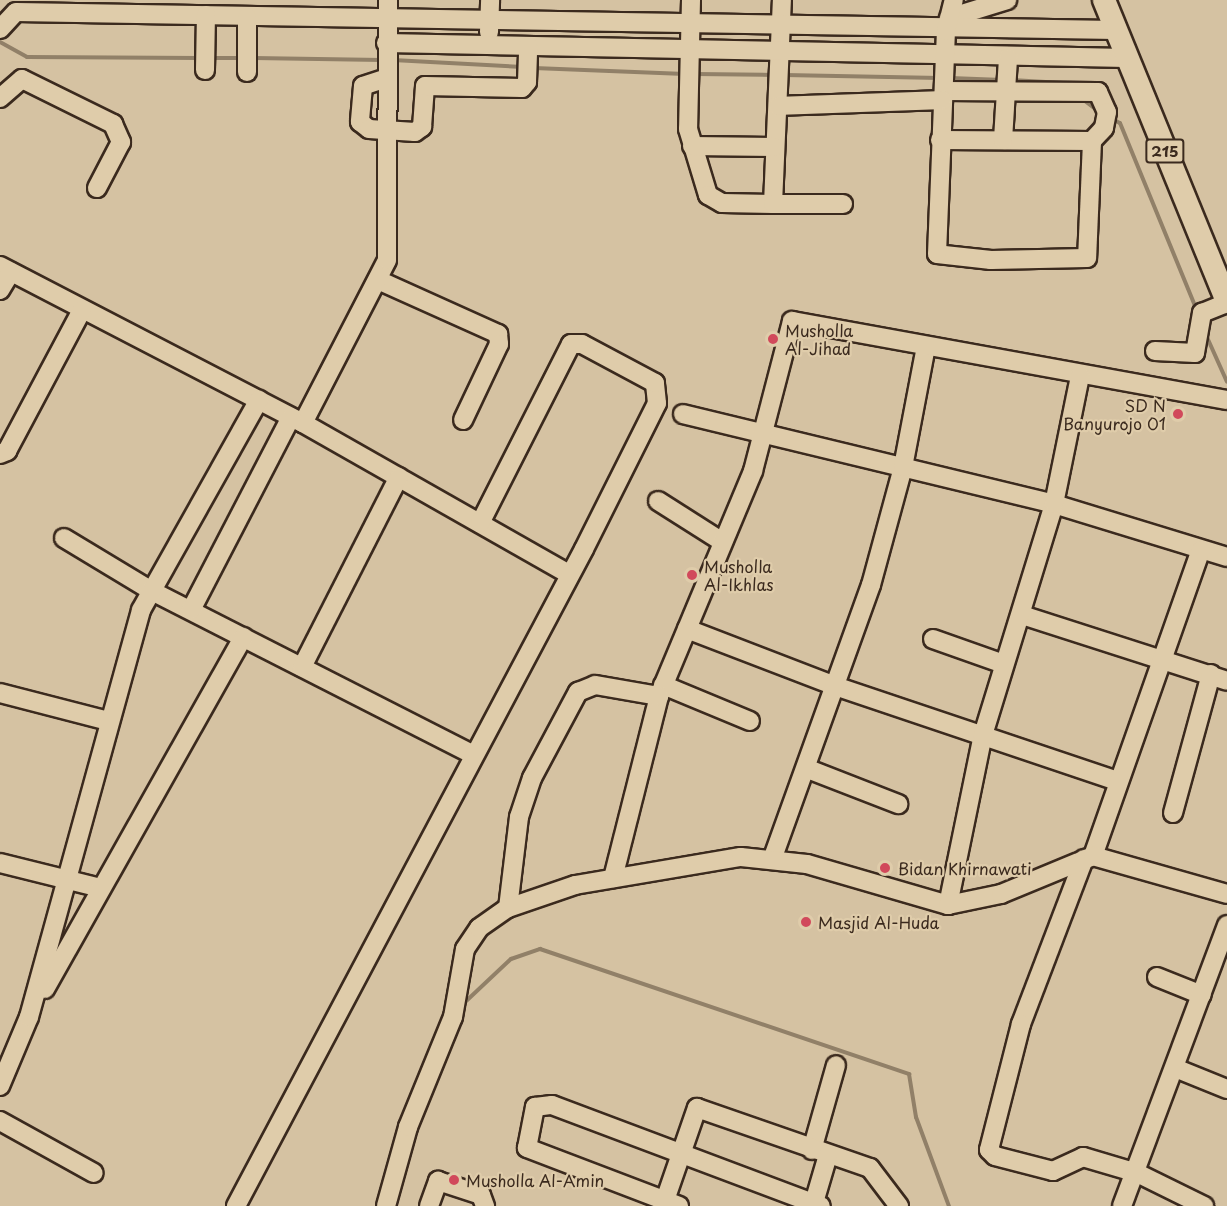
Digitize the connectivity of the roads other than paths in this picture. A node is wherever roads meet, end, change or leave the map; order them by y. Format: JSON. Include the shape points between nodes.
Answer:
{"nodes":[{"id":1,"x":388,"y":0,"type":"edge"},
{"id":2,"x":490,"y":0,"type":"edge"},
{"id":3,"x":691,"y":0,"type":"edge"},
{"id":4,"x":782,"y":0,"type":"edge"},
{"id":5,"x":954,"y":0,"type":"edge"},
{"id":6,"x":1007,"y":0,"type":"edge"},
{"id":7,"x":1104,"y":0,"type":"edge"},
{"id":8,"x":11,"y":6,"type":"edge"},
{"id":9,"x":171,"y":7,"type":"edge"},
{"id":10,"x":206,"y":15,"type":"junction"},
{"id":11,"x":248,"y":17,"type":"junction"},
{"id":12,"x":387,"y":20,"type":"junction"},
{"id":13,"x":691,"y":21,"type":"junction"},
{"id":14,"x":490,"y":22,"type":"junction"},
{"id":15,"x":781,"y":23,"type":"junction"},
{"id":16,"x":947,"y":25,"type":"junction"},
{"id":17,"x":0,"y":29,"type":"edge"},
{"id":18,"x":1116,"y":30,"type":"junction"},
{"id":19,"x":386,"y":43,"type":"junction"},
{"id":20,"x":489,"y":45,"type":"junction"},
{"id":21,"x":528,"y":46,"type":"junction"},
{"id":22,"x":690,"y":46,"type":"junction"},
{"id":23,"x":779,"y":50,"type":"junction"},
{"id":24,"x":945,"y":56,"type":"junction"},
{"id":25,"x":1008,"y":58,"type":"junction"},
{"id":26,"x":1126,"y":58,"type":"junction"},
{"id":27,"x":205,"y":70,"type":"dead end"},
{"id":28,"x":247,"y":72,"type":"dead end"},
{"id":29,"x":387,"y":78,"type":"junction"},
{"id":30,"x":1004,"y":91,"type":"junction"},
{"id":31,"x":943,"y":95,"type":"junction"},
{"id":32,"x":0,"y":98,"type":"edge"},
{"id":33,"x":777,"y":106,"type":"junction"},
{"id":34,"x":388,"y":129,"type":"junction"},
{"id":35,"x":940,"y":140,"type":"junction"},
{"id":36,"x":1003,"y":140,"type":"junction"},
{"id":37,"x":1092,"y":141,"type":"junction"},
{"id":38,"x":692,"y":147,"type":"junction"},
{"id":39,"x":774,"y":147,"type":"junction"},
{"id":40,"x":97,"y":188,"type":"dead end"},
{"id":41,"x":773,"y":204,"type":"junction"},
{"id":42,"x":843,"y":204,"type":"dead end"},
{"id":43,"x":5,"y":269,"type":"edge"},
{"id":44,"x":378,"y":280,"type":"junction"},
{"id":45,"x":0,"y":290,"type":"edge"},
{"id":46,"x":1227,"y":303,"type":"edge"},
{"id":47,"x":82,"y":310,"type":"junction"},
{"id":48,"x":926,"y":346,"type":"junction"},
{"id":49,"x":1155,"y":351,"type":"dead end"},
{"id":50,"x":1080,"y":376,"type":"junction"},
{"id":51,"x":259,"y":400,"type":"junction"},
{"id":52,"x":1227,"y":400,"type":"edge"},
{"id":53,"x":683,"y":414,"type":"dead end"},
{"id":54,"x":297,"y":420,"type":"junction"},
{"id":55,"x":463,"y":420,"type":"dead end"},
{"id":56,"x":763,"y":436,"type":"junction"},
{"id":57,"x":0,"y":454,"type":"edge"},
{"id":58,"x":903,"y":466,"type":"junction"},
{"id":59,"x":399,"y":477,"type":"junction"},
{"id":60,"x":658,"y":501,"type":"dead end"},
{"id":61,"x":1054,"y":504,"type":"junction"},
{"id":62,"x":480,"y":523,"type":"junction"},
{"id":63,"x":64,"y":538,"type":"dead end"},
{"id":64,"x":721,"y":541,"type":"junction"},
{"id":65,"x":1201,"y":550,"type":"junction"},
{"id":66,"x":1227,"y":557,"type":"edge"},
{"id":67,"x":569,"y":574,"type":"junction"},
{"id":68,"x":152,"y":591,"type":"junction"},
{"id":69,"x":191,"y":610,"type":"junction"},
{"id":70,"x":1022,"y":615,"type":"junction"},
{"id":71,"x":687,"y":629,"type":"junction"},
{"id":72,"x":243,"y":637,"type":"junction"},
{"id":73,"x":933,"y":639,"type":"dead end"},
{"id":74,"x":1160,"y":662,"type":"junction"},
{"id":75,"x":1004,"y":664,"type":"junction"},
{"id":76,"x":302,"y":667,"type":"junction"},
{"id":77,"x":1219,"y":678,"type":"edge"},
{"id":78,"x":838,"y":687,"type":"junction"},
{"id":79,"x":661,"y":691,"type":"junction"},
{"id":80,"x":0,"y":693,"type":"edge"},
{"id":81,"x":108,"y":721,"type":"junction"},
{"id":82,"x":750,"y":721,"type":"dead end"},
{"id":83,"x":983,"y":735,"type":"junction"},
{"id":84,"x":474,"y":755,"type":"junction"},
{"id":85,"x":808,"y":769,"type":"junction"},
{"id":86,"x":1115,"y":780,"type":"junction"},
{"id":87,"x":898,"y":804,"type":"dead end"},
{"id":88,"x":1173,"y":813,"type":"dead end"},
{"id":89,"x":773,"y":857,"type":"junction"},
{"id":90,"x":1088,"y":858,"type":"junction"},
{"id":91,"x":0,"y":863,"type":"edge"},
{"id":92,"x":612,"y":878,"type":"junction"},
{"id":93,"x":69,"y":880,"type":"junction"},
{"id":94,"x":101,"y":888,"type":"junction"},
{"id":95,"x":1227,"y":894,"type":"edge"},
{"id":96,"x":948,"y":905,"type":"junction"},
{"id":97,"x":508,"y":908,"type":"junction"},
{"id":98,"x":1227,"y":925,"type":"edge"},
{"id":99,"x":1157,"y":976,"type":"dead end"},
{"id":100,"x":1202,"y":995,"type":"junction"},
{"id":101,"x":29,"y":1017,"type":"junction"},
{"id":102,"x":836,"y":1065,"type":"dead end"},
{"id":103,"x":1175,"y":1068,"type":"junction"},
{"id":104,"x":0,"y":1086,"type":"edge"},
{"id":105,"x":1227,"y":1089,"type":"edge"},
{"id":106,"x":0,"y":1121,"type":"edge"},
{"id":107,"x":820,"y":1153,"type":"junction"},
{"id":108,"x":681,"y":1154,"type":"junction"},
{"id":109,"x":94,"y":1173,"type":"dead end"},
{"id":110,"x":1137,"y":1173,"type":"junction"},
{"id":111,"x":669,"y":1204,"type":"edge"},
{"id":112,"x":1198,"y":1204,"type":"edge"},
{"id":113,"x":816,"y":1205,"type":"edge"},
{"id":114,"x":236,"y":1206,"type":"edge"},
{"id":115,"x":386,"y":1206,"type":"edge"},
{"id":116,"x":429,"y":1206,"type":"edge"},
{"id":117,"x":485,"y":1206,"type":"edge"},
{"id":118,"x":899,"y":1206,"type":"edge"},
{"id":119,"x":1122,"y":1206,"type":"edge"}],
"edges":[{"from":1,"to":12,"type":"street"},
{"from":2,"to":14,"type":"street"},
{"from":3,"to":13,"type":"street"},
{"from":4,"to":15,"type":"street"},
{"from":5,"to":16,"type":"street"},
{"from":6,"to":16,"type":"street"},
{"from":7,"to":18,"type":"main road","number":"215"},
{"from":8,"to":9,"type":"street"},
{"from":8,"to":17,"type":"street"},
{"from":9,"to":10,"type":"street"},
{"from":10,"to":11,"type":"street"},
{"from":10,"to":27,"type":"street"},
{"from":11,"to":12,"type":"street"},
{"from":11,"to":28,"type":"street"},
{"from":12,"to":14,"type":"street"},
{"from":12,"to":19,"type":"street"},
{"from":13,"to":14,"type":"street"},
{"from":13,"to":15,"type":"street"},
{"from":13,"to":22,"type":"street"},
{"from":14,"to":20,"type":"street"},
{"from":15,"to":16,"type":"street"},
{"from":15,"to":23,"type":"street"},
{"from":16,"to":18,"type":"street"},
{"from":16,"to":24,"type":"street"},
{"from":18,"to":26,"type":"main road","number":"215"},
{"from":19,"to":20,"type":"street"},
{"from":19,"to":29,"type":"street"},
{"from":20,"to":21,"type":"street"},
{"from":21,"to":22,"type":"street"},
{"from":21,"to":34,"type":"street","via":[[527,82],[522,88],[429,84],[424,90],[422,127]]},
{"from":22,"to":23,"type":"street"},
{"from":22,"to":38,"type":"street","via":[[688,129]]},
{"from":23,"to":24,"type":"street"},
{"from":23,"to":33,"type":"street"},
{"from":24,"to":25,"type":"street"},
{"from":24,"to":31,"type":"street"},
{"from":25,"to":26,"type":"street"},
{"from":25,"to":30,"type":"street"},
{"from":26,"to":46,"type":"main road","number":"215"},
{"from":29,"to":34,"type":"street"},
{"from":29,"to":34,"type":"street","via":[[368,82],[358,106],[363,125]]},
{"from":30,"to":31,"type":"street"},
{"from":30,"to":36,"type":"street"},
{"from":30,"to":37,"type":"street","via":[[1098,92],[1106,123]]},
{"from":31,"to":33,"type":"street"},
{"from":31,"to":35,"type":"street"},
{"from":32,"to":40,"type":"street","via":[[22,79],[113,124],[121,142]]},
{"from":33,"to":39,"type":"street"},
{"from":34,"to":44,"type":"street","via":[[387,260]]},
{"from":35,"to":36,"type":"street"},
{"from":35,"to":37,"type":"street","via":[[937,254],[1081,261],[1087,258]]},
{"from":36,"to":37,"type":"street"},
{"from":38,"to":39,"type":"street"},
{"from":38,"to":41,"type":"street","via":[[711,197]]},
{"from":39,"to":41,"type":"street"},
{"from":41,"to":42,"type":"street"},
{"from":43,"to":45,"type":"street"},
{"from":43,"to":47,"type":"street"},
{"from":44,"to":54,"type":"street"},
{"from":44,"to":55,"type":"street","via":[[498,334],[499,344]]},
{"from":46,"to":49,"type":"street","via":[[1202,313],[1195,353]]},
{"from":47,"to":51,"type":"street"},
{"from":47,"to":57,"type":"street","via":[[7,451]]},
{"from":48,"to":50,"type":"street"},
{"from":48,"to":56,"type":"street","via":[[796,318]]},
{"from":48,"to":58,"type":"street"},
{"from":50,"to":52,"type":"street"},
{"from":50,"to":61,"type":"street"},
{"from":51,"to":54,"type":"street"},
{"from":51,"to":68,"type":"street"},
{"from":53,"to":56,"type":"street"},
{"from":54,"to":59,"type":"street"},
{"from":54,"to":69,"type":"street"},
{"from":56,"to":58,"type":"street"},
{"from":56,"to":64,"type":"street"},
{"from":58,"to":61,"type":"street"},
{"from":58,"to":78,"type":"street"},
{"from":59,"to":62,"type":"street"},
{"from":59,"to":76,"type":"street"},
{"from":60,"to":64,"type":"street"},
{"from":61,"to":65,"type":"street"},
{"from":61,"to":70,"type":"street"},
{"from":62,"to":67,"type":"street"},
{"from":62,"to":67,"type":"street","via":[[571,345],[582,344],[650,377],[658,387],[657,404]]},
{"from":63,"to":68,"type":"street"},
{"from":64,"to":71,"type":"street"},
{"from":65,"to":66,"type":"street"},
{"from":65,"to":74,"type":"street"},
{"from":67,"to":84,"type":"street"},
{"from":68,"to":69,"type":"street"},
{"from":68,"to":81,"type":"street","via":[[126,650]]},
{"from":69,"to":72,"type":"street"},
{"from":70,"to":74,"type":"street"},
{"from":70,"to":75,"type":"street"},
{"from":71,"to":78,"type":"street"},
{"from":71,"to":79,"type":"street"},
{"from":72,"to":76,"type":"street"},
{"from":72,"to":94,"type":"street"},
{"from":73,"to":75,"type":"street"},
{"from":74,"to":77,"type":"street"},
{"from":74,"to":86,"type":"street"},
{"from":75,"to":83,"type":"street"},
{"from":76,"to":84,"type":"street"},
{"from":77,"to":88,"type":"street"},
{"from":78,"to":83,"type":"street"},
{"from":78,"to":85,"type":"street"},
{"from":79,"to":82,"type":"street"},
{"from":79,"to":92,"type":"street"},
{"from":79,"to":97,"type":"street","via":[[595,685],[578,692],[532,778],[519,817]]},
{"from":80,"to":81,"type":"street"},
{"from":81,"to":93,"type":"street"},
{"from":83,"to":86,"type":"street"},
{"from":83,"to":96,"type":"street"},
{"from":84,"to":114,"type":"street"},
{"from":85,"to":87,"type":"street"},
{"from":85,"to":89,"type":"street"},
{"from":86,"to":90,"type":"street"},
{"from":89,"to":92,"type":"street","via":[[716,859]]},
{"from":89,"to":96,"type":"street"},
{"from":90,"to":95,"type":"street"},
{"from":90,"to":96,"type":"street","via":[[1001,894]]},
{"from":90,"to":110,"type":"street","via":[[1022,1024],[989,1150],[1045,1170],[1083,1157]]},
{"from":91,"to":93,"type":"street"},
{"from":92,"to":97,"type":"street"},
{"from":93,"to":94,"type":"street"},
{"from":93,"to":101,"type":"street"},
{"from":94,"to":101,"type":"street"},
{"from":97,"to":115,"type":"street","via":[[479,928],[465,948],[453,1017],[408,1127]]},
{"from":98,"to":100,"type":"street"},
{"from":99,"to":100,"type":"street"},
{"from":100,"to":103,"type":"street"},
{"from":101,"to":104,"type":"street"},
{"from":102,"to":107,"type":"street"},
{"from":103,"to":105,"type":"street"},
{"from":103,"to":110,"type":"street"},
{"from":106,"to":109,"type":"street"},
{"from":107,"to":108,"type":"street","via":[[697,1108]]},
{"from":107,"to":113,"type":"street"},
{"from":107,"to":118,"type":"street","via":[[870,1168]]},
{"from":108,"to":111,"type":"street"},
{"from":108,"to":111,"type":"street","via":[[545,1103],[531,1115],[527,1148]]},
{"from":108,"to":113,"type":"street"},
{"from":110,"to":112,"type":"street"},
{"from":110,"to":119,"type":"street"},
{"from":116,"to":117,"type":"street","via":[[438,1181],[481,1195]]}]}
